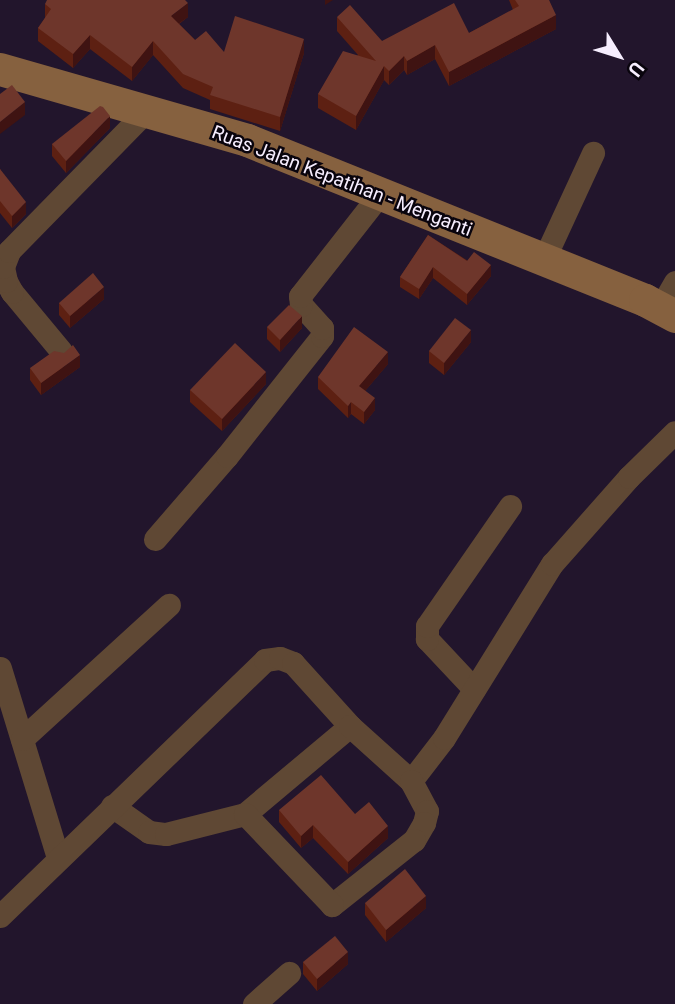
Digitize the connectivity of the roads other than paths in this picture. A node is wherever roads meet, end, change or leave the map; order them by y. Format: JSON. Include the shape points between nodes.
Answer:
{"nodes":[{"id":1,"x":0,"y":69,"type":"edge"},
{"id":2,"x":146,"y":111,"type":"junction"},
{"id":3,"x":593,"y":153,"type":"dead end"},
{"id":4,"x":380,"y":194,"type":"junction"},
{"id":5,"x":544,"y":260,"type":"junction"},
{"id":6,"x":670,"y":302,"type":"edge"},
{"id":7,"x":61,"y":351,"type":"edge"},
{"id":8,"x":675,"y":432,"type":"edge"},
{"id":9,"x":510,"y":506,"type":"dead end"},
{"id":10,"x":155,"y":539,"type":"dead end"},
{"id":11,"x":169,"y":605,"type":"dead end"},
{"id":12,"x":0,"y":668,"type":"edge"},
{"id":13,"x":474,"y":690,"type":"junction"},
{"id":14,"x":350,"y":726,"type":"junction"},
{"id":15,"x":22,"y":739,"type":"junction"},
{"id":16,"x":411,"y":781,"type":"junction"},
{"id":17,"x":112,"y":806,"type":"junction"},
{"id":18,"x":245,"y":814,"type":"junction"},
{"id":19,"x":58,"y":858,"type":"junction"},
{"id":20,"x":0,"y":916,"type":"edge"},
{"id":21,"x":289,"y":973,"type":"dead end"},
{"id":22,"x":254,"y":1004,"type":"edge"}],
"edges":[{"from":1,"to":2,"type":"main road","name":"Ruas Jalan Kepatihan - Menganti"},
{"from":2,"to":4,"type":"main road","name":"Ruas Jalan Kepatihan - Menganti","via":[[247,140]]},
{"from":2,"to":7,"type":"street","via":[[6,259],[6,281]]},
{"from":3,"to":5,"type":"street"},
{"from":4,"to":5,"type":"main road","name":"Ruas Jalan Kepatihan - Menganti"},
{"from":4,"to":10,"type":"street","via":[[300,296],[301,305],[322,328],[322,336]]},
{"from":5,"to":6,"type":"main road","name":"Ruas Jalan Kepatihan - Menganti"},
{"from":8,"to":13,"type":"street","via":[[552,564]]},
{"from":9,"to":13,"type":"street","via":[[427,626],[427,639]]},
{"from":11,"to":15,"type":"street"},
{"from":12,"to":15,"type":"street"},
{"from":13,"to":16,"type":"street"},
{"from":14,"to":16,"type":"street"},
{"from":14,"to":17,"type":"street","via":[[293,663],[265,660]]},
{"from":14,"to":18,"type":"street"},
{"from":15,"to":19,"type":"street"},
{"from":16,"to":18,"type":"street","via":[[427,811],[414,840],[332,905]]},
{"from":17,"to":18,"type":"street","via":[[149,832],[166,834]]},
{"from":17,"to":19,"type":"street"},
{"from":19,"to":20,"type":"street"},
{"from":21,"to":22,"type":"street"}]}
